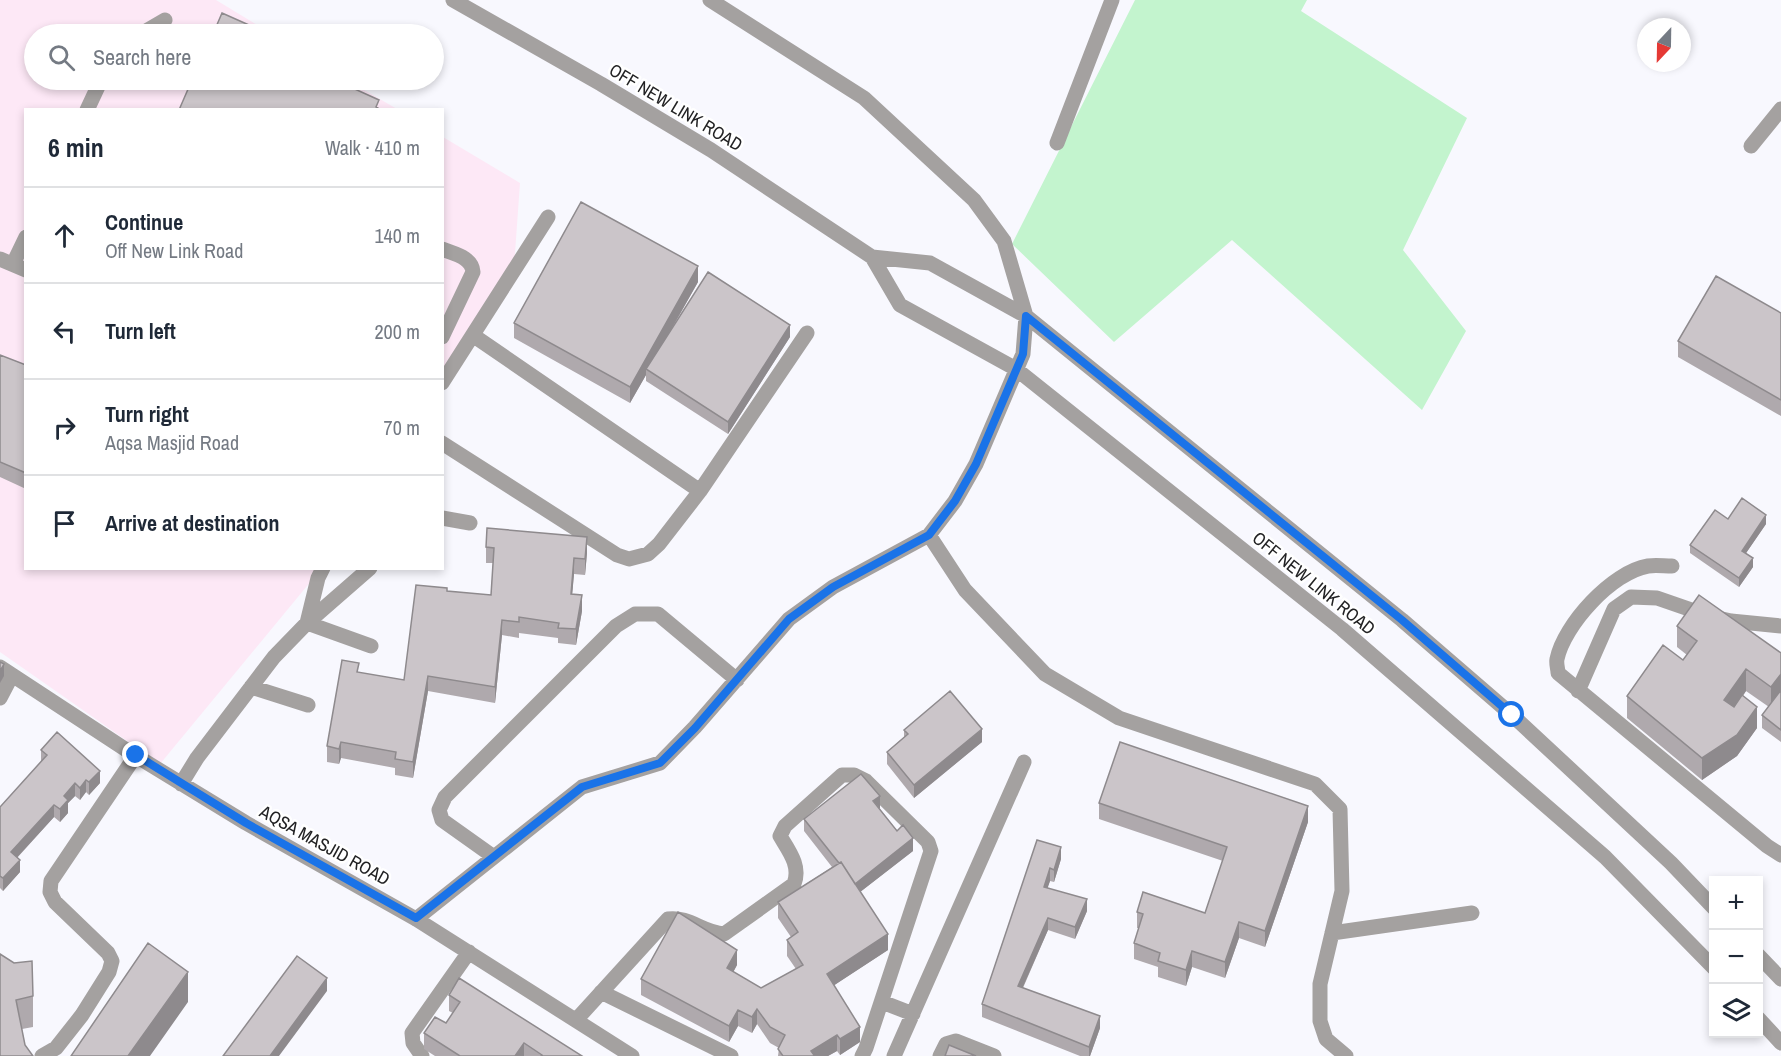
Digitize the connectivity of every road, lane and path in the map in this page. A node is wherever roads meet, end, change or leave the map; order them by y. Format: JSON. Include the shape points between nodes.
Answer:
{"nodes":[{"id":1,"x":453,"y":0,"type":"edge"},
{"id":2,"x":710,"y":0,"type":"edge"},
{"id":3,"x":1112,"y":0,"type":"edge"},
{"id":4,"x":165,"y":20,"type":"dead end"},
{"id":5,"x":158,"y":24,"type":"edge"},
{"id":6,"x":96,"y":90,"type":"edge"},
{"id":7,"x":88,"y":108,"type":"edge"},
{"id":8,"x":1781,"y":109,"type":"edge"},
{"id":9,"x":1057,"y":143,"type":"dead end"},
{"id":10,"x":1751,"y":146,"type":"dead end"},
{"id":11,"x":548,"y":217,"type":"dead end"},
{"id":12,"x":24,"y":241,"type":"edge"},
{"id":13,"x":444,"y":250,"type":"edge"},
{"id":14,"x":872,"y":257,"type":"junction"},
{"id":15,"x":13,"y":264,"type":"edge"},
{"id":16,"x":1026,"y":316,"type":"junction"},
{"id":17,"x":444,"y":333,"type":"edge"},
{"id":18,"x":807,"y":333,"type":"dead end"},
{"id":19,"x":474,"y":336,"type":"junction"},
{"id":20,"x":1016,"y":369,"type":"junction"},
{"id":21,"x":444,"y":380,"type":"edge"},
{"id":22,"x":444,"y":444,"type":"edge"},
{"id":23,"x":700,"y":491,"type":"junction"},
{"id":24,"x":444,"y":518,"type":"edge"},
{"id":25,"x":470,"y":523,"type":"dead end"},
{"id":26,"x":929,"y":535,"type":"junction"},
{"id":27,"x":1672,"y":566,"type":"dead end"},
{"id":28,"x":322,"y":570,"type":"edge"},
{"id":29,"x":368,"y":570,"type":"edge"},
{"id":30,"x":307,"y":623,"type":"junction"},
{"id":31,"x":1781,"y":626,"type":"edge"},
{"id":32,"x":371,"y":646,"type":"dead end"},
{"id":33,"x":6,"y":671,"type":"edge"},
{"id":34,"x":737,"y":680,"type":"junction"},
{"id":35,"x":251,"y":687,"type":"junction"},
{"id":36,"x":1578,"y":691,"type":"junction"},
{"id":37,"x":0,"y":698,"type":"edge"},
{"id":38,"x":308,"y":705,"type":"dead end"},
{"id":39,"x":136,"y":755,"type":"junction"},
{"id":40,"x":1024,"y":762,"type":"dead end"},
{"id":41,"x":181,"y":784,"type":"junction"},
{"id":42,"x":1781,"y":855,"type":"edge"},
{"id":43,"x":494,"y":857,"type":"junction"},
{"id":44,"x":1709,"y":904,"type":"edge"},
{"id":45,"x":1472,"y":914,"type":"dead end"},
{"id":46,"x":416,"y":918,"type":"junction"},
{"id":47,"x":1332,"y":933,"type":"junction"},
{"id":48,"x":468,"y":952,"type":"junction"},
{"id":49,"x":1763,"y":960,"type":"edge"},
{"id":50,"x":1709,"y":964,"type":"edge"},
{"id":51,"x":1781,"y":979,"type":"edge"},
{"id":52,"x":602,"y":992,"type":"junction"},
{"id":53,"x":882,"y":1002,"type":"junction"},
{"id":54,"x":913,"y":1014,"type":"junction"},
{"id":55,"x":576,"y":1020,"type":"junction"},
{"id":56,"x":1763,"y":1023,"type":"edge"},
{"id":57,"x":1781,"y":1043,"type":"edge"},
{"id":58,"x":42,"y":1056,"type":"edge"},
{"id":59,"x":422,"y":1056,"type":"edge"},
{"id":60,"x":632,"y":1056,"type":"edge"},
{"id":61,"x":731,"y":1056,"type":"edge"},
{"id":62,"x":862,"y":1056,"type":"edge"},
{"id":63,"x":894,"y":1056,"type":"edge"},
{"id":64,"x":940,"y":1056,"type":"edge"},
{"id":65,"x":994,"y":1056,"type":"edge"},
{"id":66,"x":1346,"y":1056,"type":"edge"}],
"edges":[{"from":1,"to":14,"type":"street","name":"OFF NEW LINK ROAD","via":[[711,150]]},
{"from":2,"to":16,"type":"street","via":[[864,98],[974,200],[1004,241]]},
{"from":3,"to":9,"type":"street"},
{"from":4,"to":5,"type":"street"},
{"from":6,"to":7,"type":"street"},
{"from":8,"to":10,"type":"street"},
{"from":11,"to":19,"type":"street"},
{"from":12,"to":15,"type":"street"},
{"from":13,"to":17,"type":"street","via":[[469,261],[472,272]]},
{"from":14,"to":16,"type":"street","name":"OFF NEW LINK ROAD","via":[[930,262]]},
{"from":14,"to":20,"type":"street","name":"OFF NEW LINK ROAD","via":[[900,304]]},
{"from":16,"to":20,"type":"street","via":[[1023,354]]},
{"from":16,"to":44,"type":"street","name":"OFF NEW LINK ROAD","via":[[1402,620],[1520,723],[1671,863]]},
{"from":18,"to":23,"type":"street"},
{"from":19,"to":21,"type":"street"},
{"from":19,"to":23,"type":"street"},
{"from":20,"to":26,"type":"street","via":[[976,464]]},
{"from":20,"to":50,"type":"street","name":"OFF NEW LINK ROAD","via":[[1342,629],[1605,857]]},
{"from":22,"to":23,"type":"street","via":[[629,559],[648,554],[659,544]]},
{"from":24,"to":25,"type":"street"},
{"from":26,"to":34,"type":"street","via":[[833,587],[789,619]]},
{"from":26,"to":47,"type":"street","via":[[965,590],[1045,674],[1119,718],[1315,784],[1340,809],[1342,891]]},
{"from":27,"to":36,"type":"street","via":[[1648,566],[1627,575],[1602,591],[1584,611],[1567,635],[1556,661],[1558,673]]},
{"from":28,"to":30,"type":"street"},
{"from":29,"to":30,"type":"street"},
{"from":30,"to":32,"type":"street"},
{"from":30,"to":35,"type":"street"},
{"from":31,"to":36,"type":"street","via":[[1709,616],[1657,597],[1631,597],[1614,609]]},
{"from":33,"to":37,"type":"street"},
{"from":33,"to":39,"type":"street","name":"AQSA MASJID ROAD"},
{"from":34,"to":43,"type":"street","via":[[660,763],[582,787]]},
{"from":34,"to":43,"type":"street","via":[[658,614],[635,614],[616,626],[445,797],[439,810],[442,820]]},
{"from":35,"to":38,"type":"street"},
{"from":35,"to":41,"type":"street"},
{"from":36,"to":42,"type":"street"},
{"from":39,"to":41,"type":"street","name":"AQSA MASJID ROAD"},
{"from":39,"to":58,"type":"street","via":[[51,881],[50,892],[55,902],[112,961],[82,1015],[56,1048]]},
{"from":40,"to":54,"type":"street"},
{"from":41,"to":46,"type":"street","name":"AQSA MASJID ROAD"},
{"from":43,"to":46,"type":"street"},
{"from":45,"to":47,"type":"street"},
{"from":46,"to":48,"type":"street","name":"AQSA MASJID ROAD"},
{"from":47,"to":66,"type":"street","via":[[1320,984],[1320,1021],[1326,1039]]},
{"from":48,"to":55,"type":"street","name":"AQSA MASJID ROAD"},
{"from":48,"to":59,"type":"street","via":[[412,1033],[413,1043]]},
{"from":49,"to":51,"type":"street"},
{"from":52,"to":53,"type":"street","via":[[668,919],[679,917],[712,933],[724,934],[794,884],[796,864],[780,836],[785,826],[842,775],[854,775],[866,781],[928,842],[931,851]]},
{"from":52,"to":55,"type":"street"},
{"from":52,"to":61,"type":"street"},
{"from":53,"to":54,"type":"street"},
{"from":53,"to":62,"type":"street"},
{"from":54,"to":63,"type":"street"},
{"from":55,"to":60,"type":"street","name":"AQSA MASJID ROAD"},
{"from":56,"to":57,"type":"street"},
{"from":64,"to":65,"type":"street","via":[[946,1044],[956,1041]]}]}
